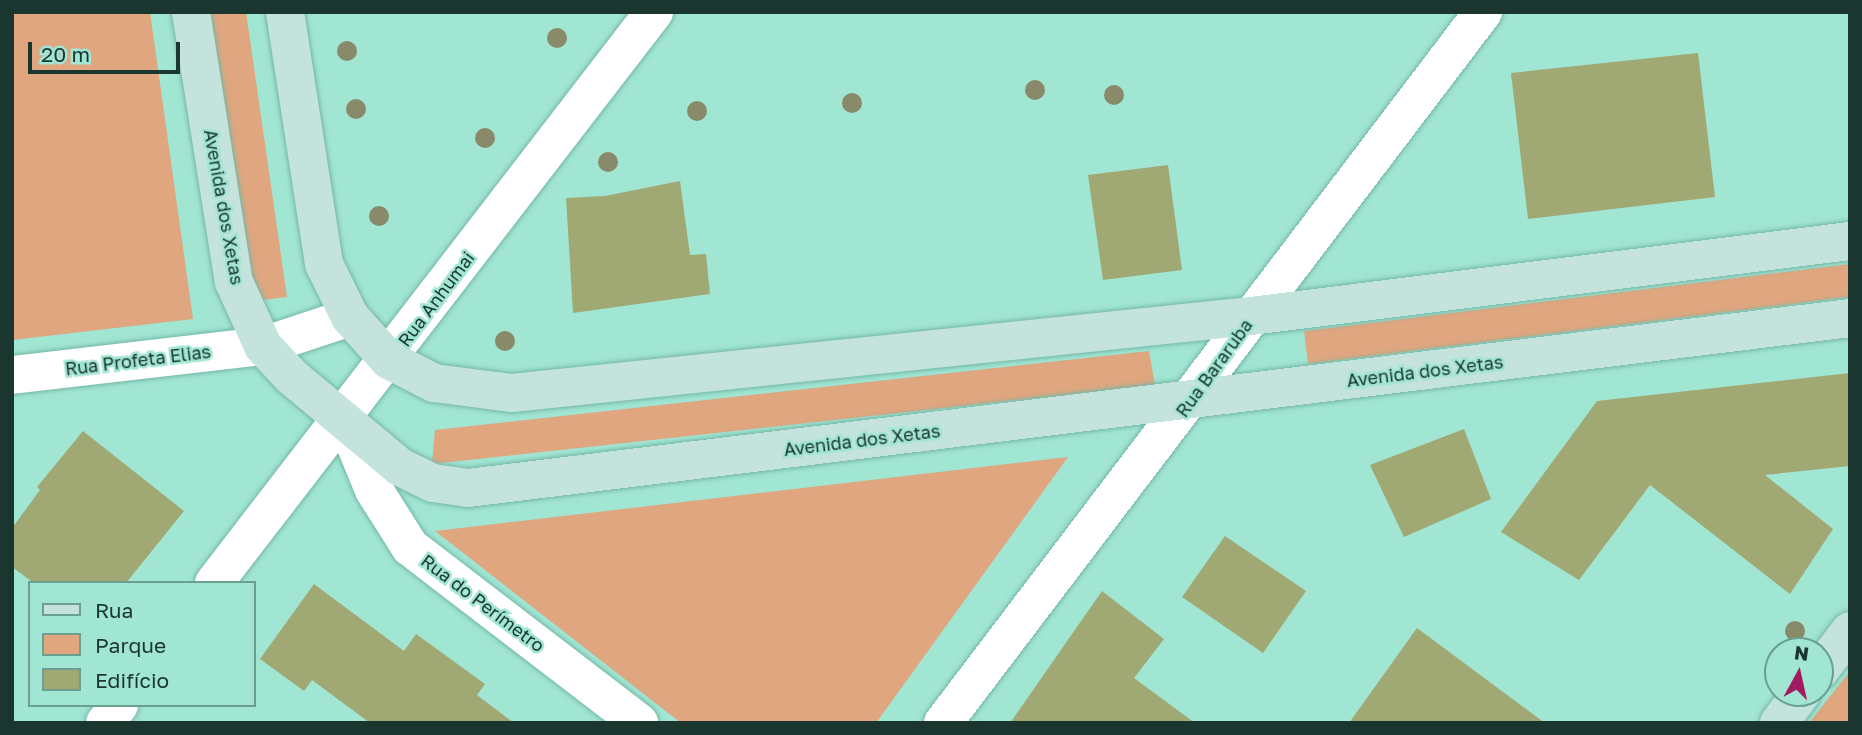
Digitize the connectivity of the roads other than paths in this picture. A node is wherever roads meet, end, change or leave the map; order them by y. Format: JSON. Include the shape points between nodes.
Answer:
{"nodes":[{"id":1,"x":191,"y":12,"type":"edge"},
{"id":2,"x":285,"y":12,"type":"edge"},
{"id":3,"x":654,"y":12,"type":"edge"},
{"id":4,"x":1483,"y":12,"type":"edge"},
{"id":5,"x":1850,"y":240,"type":"edge"},
{"id":6,"x":1251,"y":316,"type":"junction"},
{"id":7,"x":350,"y":317,"type":"junction"},
{"id":8,"x":1850,"y":318,"type":"edge"},
{"id":9,"x":264,"y":346,"type":"junction"},
{"id":10,"x":389,"y":360,"type":"junction"},
{"id":11,"x":12,"y":375,"type":"edge"},
{"id":12,"x":1193,"y":400,"type":"junction"},
{"id":13,"x":344,"y":417,"type":"junction"},
{"id":14,"x":216,"y":581,"type":"edge"},
{"id":15,"x":1850,"y":631,"type":"edge"},
{"id":16,"x":1834,"y":652,"type":"edge"},
{"id":17,"x":117,"y":707,"type":"edge"},
{"id":18,"x":1791,"y":707,"type":"edge"},
{"id":19,"x":105,"y":723,"type":"edge"},
{"id":20,"x":639,"y":723,"type":"edge"},
{"id":21,"x":943,"y":723,"type":"edge"},
{"id":22,"x":1779,"y":723,"type":"edge"}],
"edges":[{"from":1,"to":9,"type":"street","name":"Avenida dos Xetas","via":[[234,282]]},
{"from":2,"to":7,"type":"street","via":[[324,264]]},
{"from":3,"to":10,"type":"street","name":"Rua Anhumai"},
{"from":4,"to":6,"type":"street","name":"Rua Bararuba"},
{"from":5,"to":6,"type":"street"},
{"from":6,"to":10,"type":"street","via":[[512,393],[434,383]]},
{"from":6,"to":12,"type":"street","name":"Rua Bararuba"},
{"from":7,"to":9,"type":"street","name":"Rua Profeta Elias"},
{"from":7,"to":10,"type":"street"},
{"from":8,"to":12,"type":"street","name":"Avenida dos Xetas"},
{"from":9,"to":11,"type":"street","name":"Rua Profeta Elias"},
{"from":9,"to":13,"type":"street","name":"Avenida dos Xetas","via":[[292,377]]},
{"from":10,"to":13,"type":"street","name":"Rua Anhumai"},
{"from":12,"to":13,"type":"street","name":"Avenida dos Xetas","via":[[468,488],[433,483],[400,467]]},
{"from":12,"to":21,"type":"street","name":"Rua Bararuba"},
{"from":13,"to":14,"type":"street","name":"Rua Anhumai"},
{"from":13,"to":20,"type":"street","name":"Rua do Perímetro","via":[[374,490],[410,548]]},
{"from":15,"to":16,"type":"street"},
{"from":17,"to":19,"type":"street"},
{"from":18,"to":22,"type":"street"}]}
